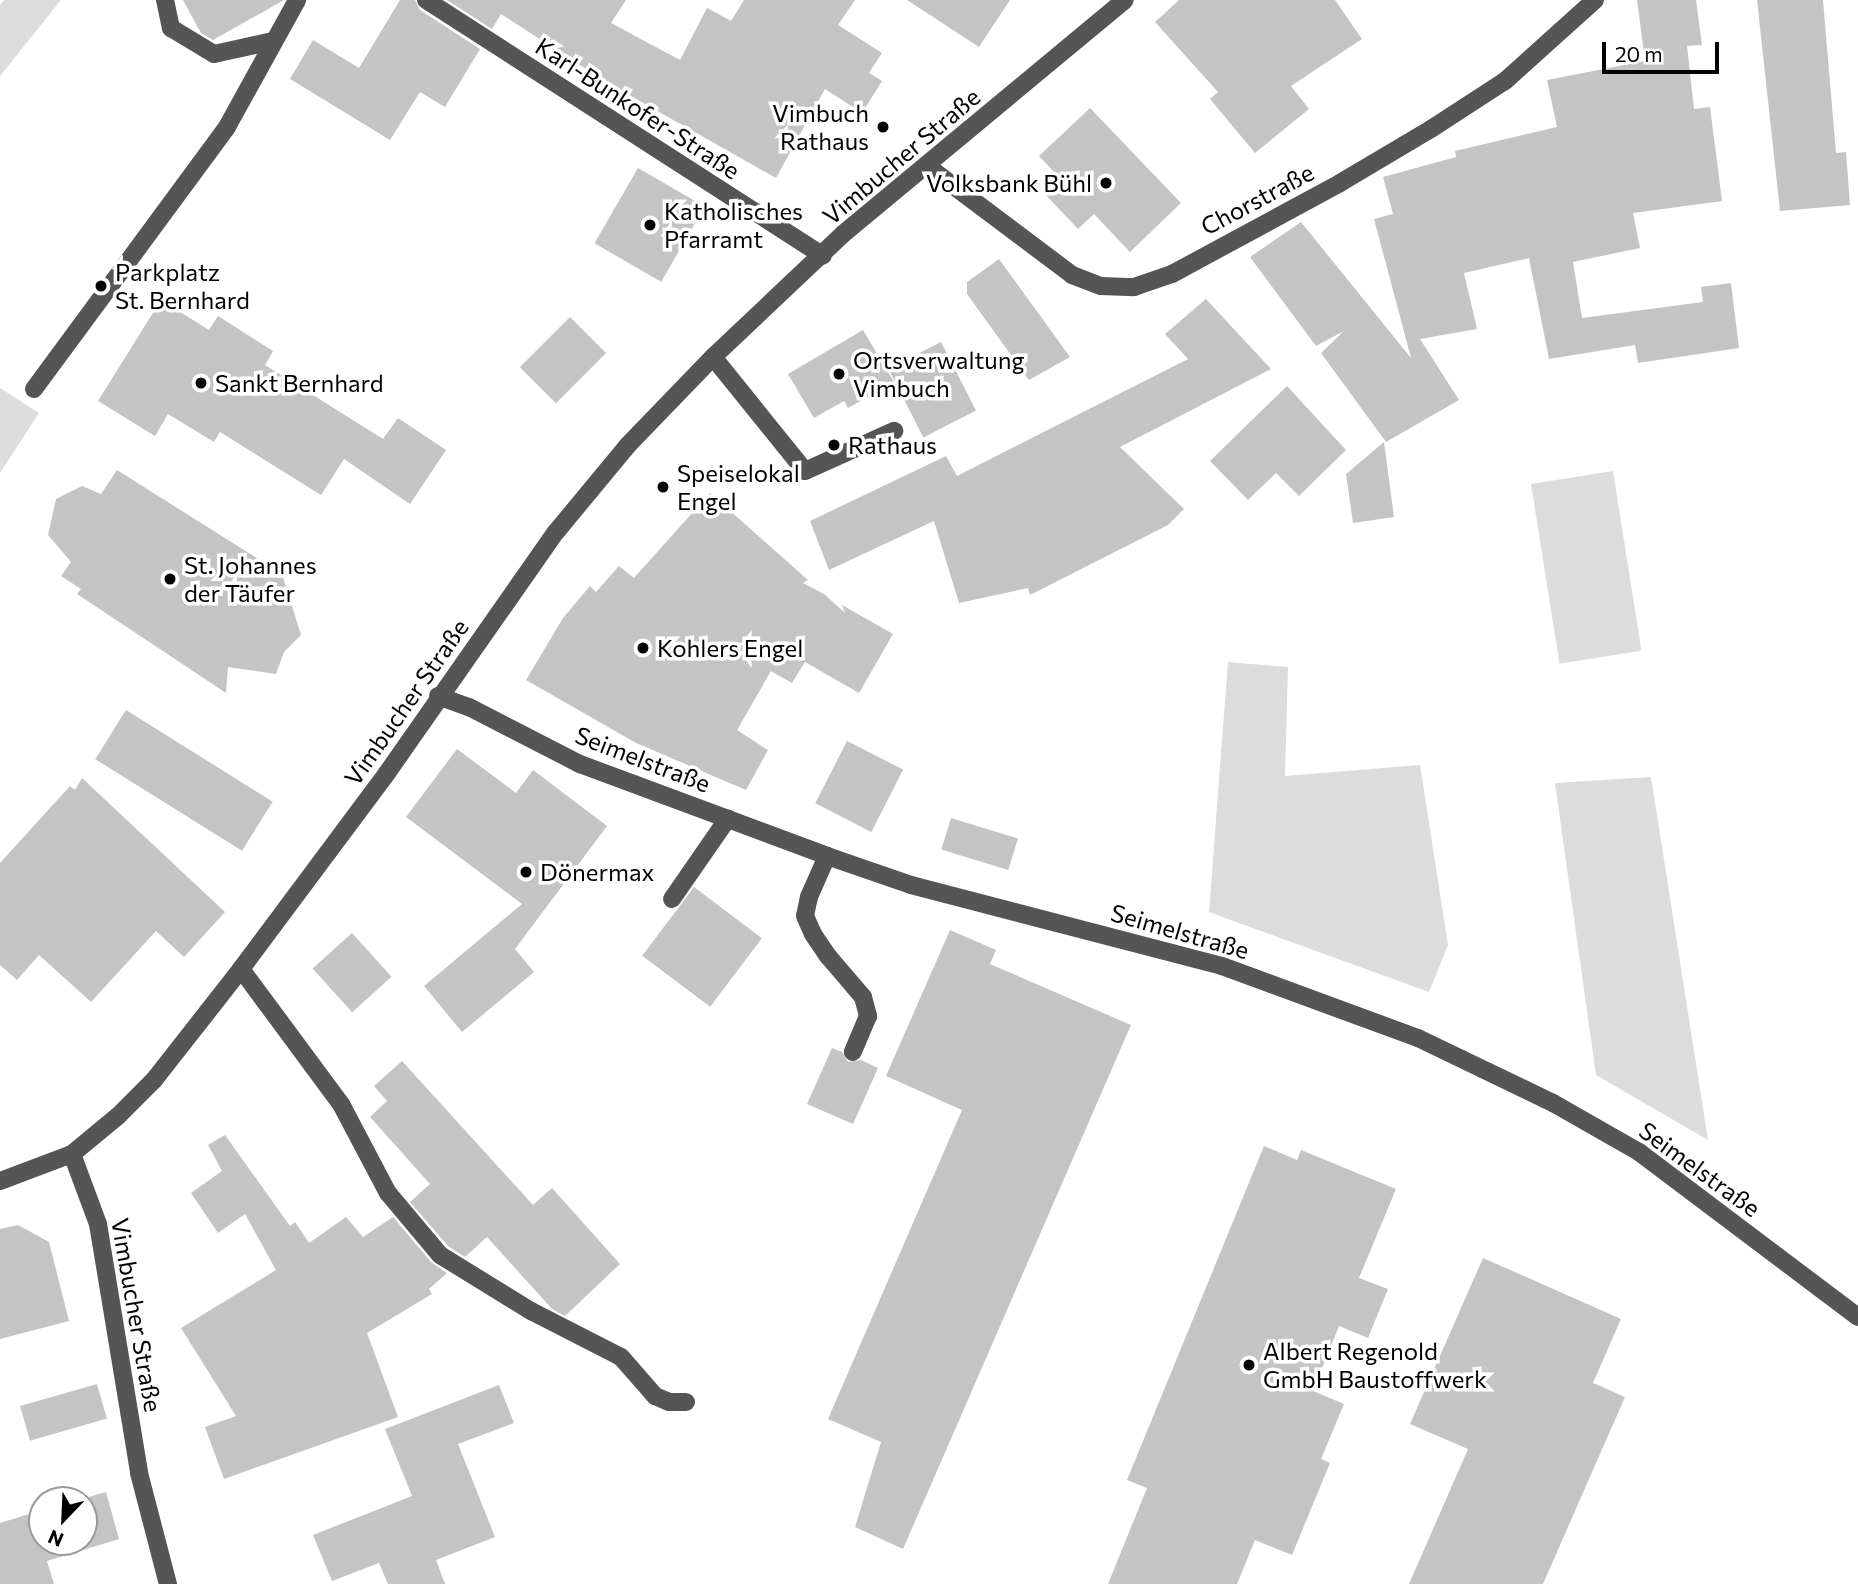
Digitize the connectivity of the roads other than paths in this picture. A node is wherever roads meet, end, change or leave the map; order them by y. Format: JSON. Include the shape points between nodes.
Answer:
{"nodes":[{"id":1,"x":165,"y":0,"type":"edge"},
{"id":2,"x":297,"y":0,"type":"edge"},
{"id":3,"x":426,"y":0,"type":"edge"},
{"id":4,"x":1125,"y":0,"type":"edge"},
{"id":5,"x":1595,"y":0,"type":"edge"},
{"id":6,"x":273,"y":41,"type":"junction"},
{"id":7,"x":927,"y":166,"type":"junction"},
{"id":8,"x":823,"y":256,"type":"junction"},
{"id":9,"x":713,"y":357,"type":"junction"},
{"id":10,"x":34,"y":389,"type":"dead end"},
{"id":11,"x":894,"y":431,"type":"dead end"},
{"id":12,"x":438,"y":696,"type":"junction"},
{"id":13,"x":729,"y":818,"type":"junction"},
{"id":14,"x":827,"y":856,"type":"junction"},
{"id":15,"x":671,"y":899,"type":"dead end"},
{"id":16,"x":241,"y":969,"type":"junction"},
{"id":17,"x":853,"y":1052,"type":"dead end"},
{"id":18,"x":72,"y":1154,"type":"junction"},
{"id":19,"x":0,"y":1181,"type":"edge"},
{"id":20,"x":1858,"y":1317,"type":"edge"},
{"id":21,"x":686,"y":1402,"type":"dead end"},
{"id":22,"x":168,"y":1584,"type":"edge"}],
"edges":[{"from":1,"to":6,"type":"street","via":[[171,27],[215,54]]},
{"from":2,"to":6,"type":"street"},
{"from":3,"to":8,"type":"street","name":"Karl-Bunkofer-Straße"},
{"from":4,"to":7,"type":"street","name":"Vimbucher Straße"},
{"from":5,"to":7,"type":"street","name":"Chorstraße","via":[[1505,81],[1431,129],[1172,274],[1134,287],[1101,286],[1072,275]]},
{"from":6,"to":10,"type":"street","via":[[227,127]]},
{"from":7,"to":8,"type":"street","name":"Vimbucher Straße","via":[[843,234]]},
{"from":8,"to":9,"type":"street","name":"Vimbucher Straße"},
{"from":9,"to":11,"type":"street","via":[[805,471]]},
{"from":9,"to":12,"type":"street","name":"Vimbucher Straße","via":[[628,445],[556,533]]},
{"from":12,"to":13,"type":"street","name":"Seimelstraße","via":[[580,764]]},
{"from":12,"to":16,"type":"street","name":"Vimbucher Straße","via":[[387,773]]},
{"from":13,"to":14,"type":"street","name":"Seimelstraße"},
{"from":13,"to":15,"type":"street"},
{"from":14,"to":17,"type":"street","via":[[806,916],[828,956],[863,997],[868,1016]]},
{"from":14,"to":20,"type":"street","name":"Seimelstraße","via":[[911,884],[1222,966],[1418,1038],[1553,1103],[1639,1152]]},
{"from":16,"to":18,"type":"street","name":"Vimbucher Straße","via":[[153,1080]]},
{"from":16,"to":21,"type":"street","via":[[341,1104],[388,1193],[440,1255],[531,1311],[621,1357],[655,1396]]},
{"from":18,"to":19,"type":"street"},
{"from":18,"to":22,"type":"street","name":"Vimbucher Straße","via":[[99,1224],[139,1473]]}]}
